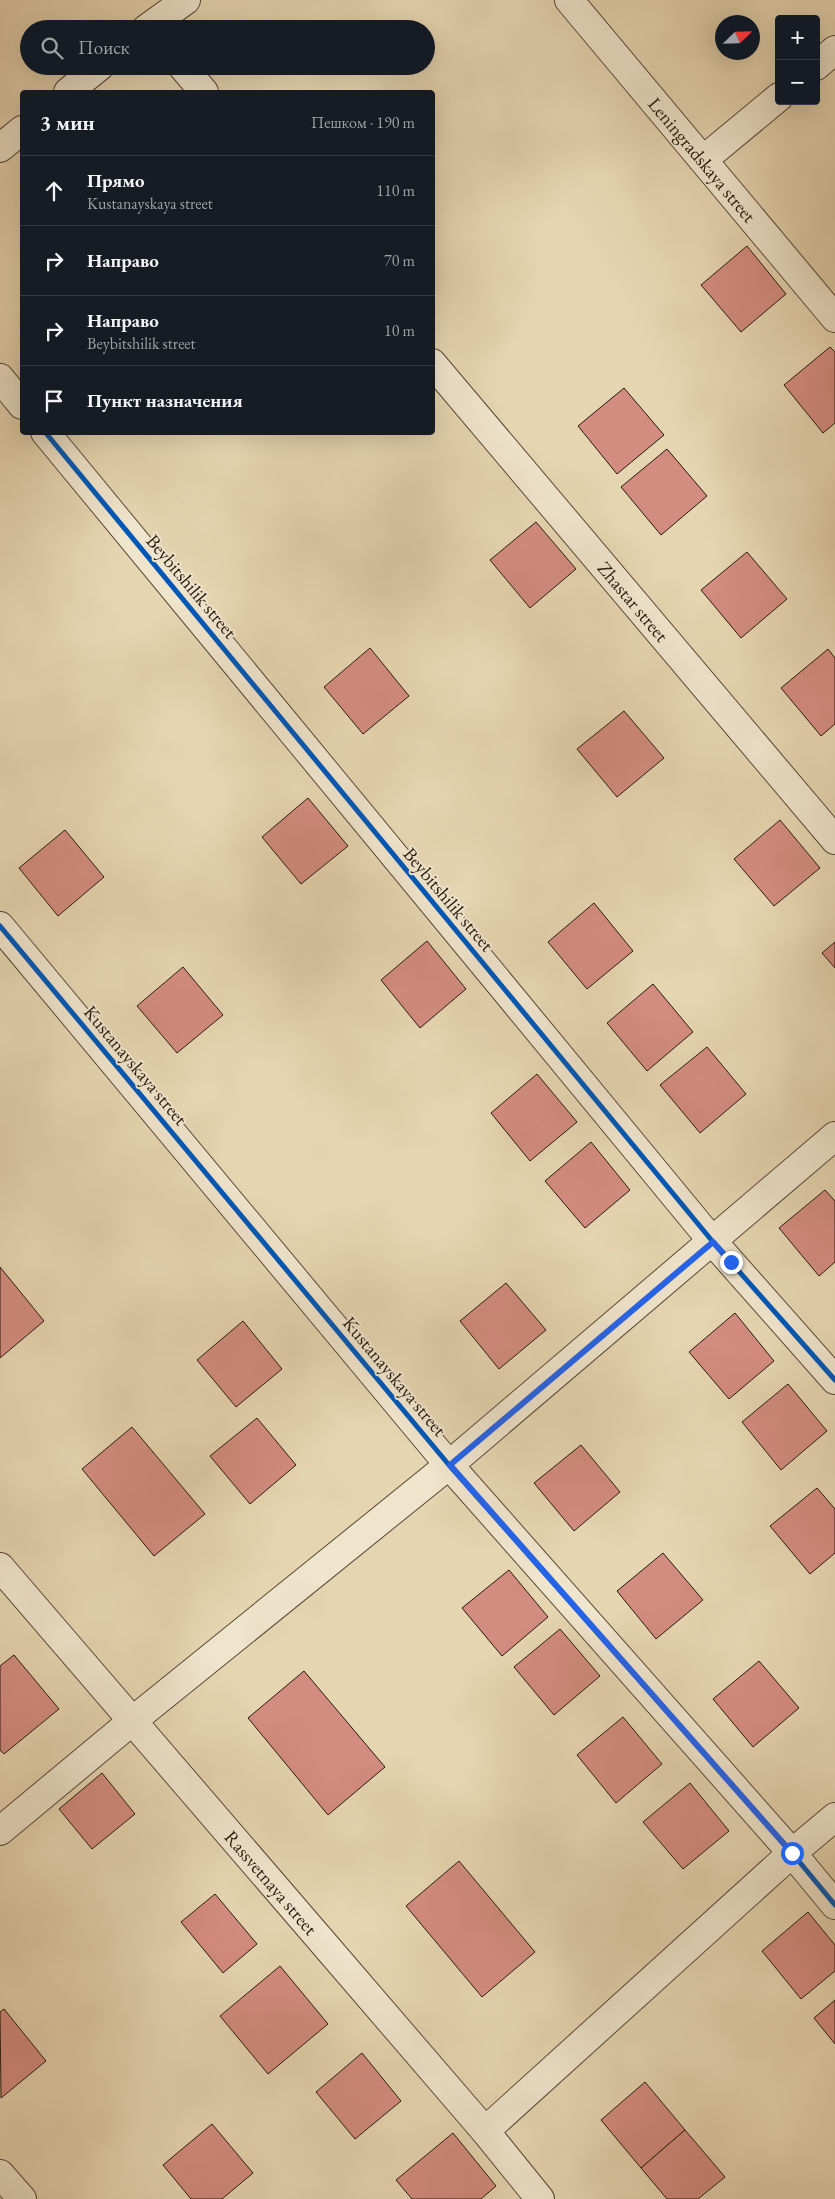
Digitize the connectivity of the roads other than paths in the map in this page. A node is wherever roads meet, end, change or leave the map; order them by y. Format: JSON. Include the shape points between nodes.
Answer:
{"nodes":[{"id":1,"x":186,"y":0,"type":"edge"},
{"id":2,"x":569,"y":0,"type":"edge"},
{"id":3,"x":159,"y":20,"type":"edge"},
{"id":4,"x":835,"y":50,"type":"edge"},
{"id":5,"x":820,"y":63,"type":"edge"},
{"id":6,"x":89,"y":75,"type":"edge"},
{"id":7,"x":190,"y":75,"type":"edge"},
{"id":8,"x":70,"y":90,"type":"edge"},
{"id":9,"x":202,"y":90,"type":"edge"},
{"id":10,"x":775,"y":100,"type":"edge"},
{"id":11,"x":20,"y":132,"type":"edge"},
{"id":12,"x":0,"y":148,"type":"edge"},
{"id":13,"x":703,"y":160,"type":"junction"},
{"id":14,"x":835,"y":318,"type":"edge"},
{"id":15,"x":435,"y":367,"type":"edge"},
{"id":16,"x":0,"y":378,"type":"edge"},
{"id":17,"x":20,"y":403,"type":"edge"},
{"id":18,"x":47,"y":435,"type":"edge"},
{"id":19,"x":835,"y":840,"type":"edge"},
{"id":20,"x":0,"y":926,"type":"edge"},
{"id":21,"x":835,"y":1136,"type":"edge"},
{"id":22,"x":713,"y":1242,"type":"junction"},
{"id":23,"x":835,"y":1380,"type":"edge"},
{"id":24,"x":450,"y":1465,"type":"junction"},
{"id":25,"x":0,"y":1567,"type":"edge"},
{"id":26,"x":131,"y":1722,"type":"junction"},
{"id":27,"x":835,"y":1817,"type":"edge"},
{"id":28,"x":0,"y":1831,"type":"edge"},
{"id":29,"x":792,"y":1853,"type":"junction"},
{"id":30,"x":835,"y":1905,"type":"edge"},
{"id":31,"x":485,"y":2131,"type":"junction"},
{"id":32,"x":0,"y":2174,"type":"edge"},
{"id":33,"x":22,"y":2199,"type":"edge"},
{"id":34,"x":540,"y":2199,"type":"edge"}],
"edges":[{"from":1,"to":3,"type":"street"},
{"from":2,"to":13,"type":"street","name":"Leningradskaya street"},
{"from":4,"to":5,"type":"street"},
{"from":6,"to":8,"type":"street"},
{"from":7,"to":9,"type":"street"},
{"from":10,"to":13,"type":"street"},
{"from":11,"to":12,"type":"street"},
{"from":13,"to":14,"type":"street","name":"Leningradskaya street"},
{"from":15,"to":19,"type":"street","name":"Zhastar street"},
{"from":16,"to":17,"type":"street"},
{"from":18,"to":22,"type":"street","name":"Beybitshilik street"},
{"from":20,"to":24,"type":"street","name":"Kustanayskaya street"},
{"from":21,"to":22,"type":"street"},
{"from":22,"to":23,"type":"street","name":"Beybitshilik street"},
{"from":22,"to":24,"type":"street"},
{"from":24,"to":26,"type":"street"},
{"from":24,"to":29,"type":"street","name":"Kustanayskaya street"},
{"from":25,"to":26,"type":"street","name":"Rassvetnaya street"},
{"from":26,"to":28,"type":"street"},
{"from":26,"to":31,"type":"street","name":"Rassvetnaya street"},
{"from":27,"to":29,"type":"street"},
{"from":29,"to":30,"type":"street","name":"Kustanayskaya street"},
{"from":29,"to":31,"type":"street"},
{"from":31,"to":34,"type":"street","name":"Rassvetnaya street"},
{"from":32,"to":33,"type":"street"}]}
